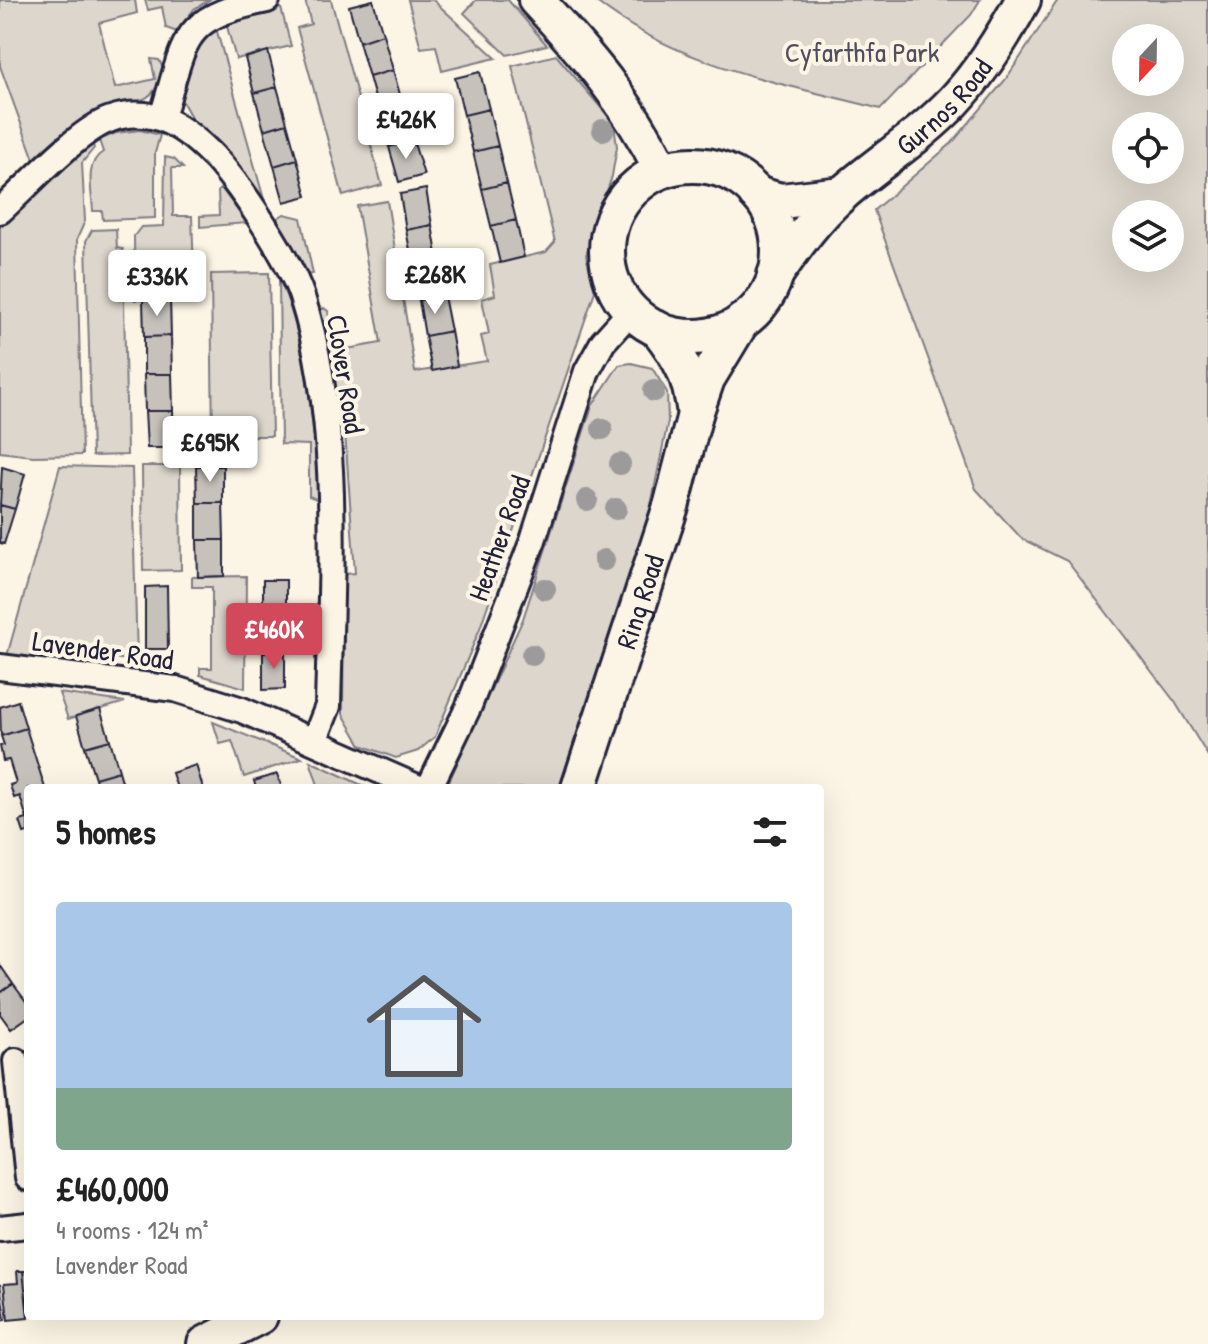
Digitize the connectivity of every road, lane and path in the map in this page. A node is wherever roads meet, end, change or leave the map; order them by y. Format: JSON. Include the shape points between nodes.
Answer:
{"nodes":[{"id":1,"x":267,"y":0,"type":"edge"},
{"id":2,"x":536,"y":0,"type":"edge"},
{"id":3,"x":1023,"y":0,"type":"edge"},
{"id":4,"x":162,"y":117,"type":"junction"},
{"id":5,"x":662,"y":170,"type":"junction"},
{"id":6,"x":756,"y":194,"type":"junction"},
{"id":7,"x":842,"y":194,"type":"junction"},
{"id":8,"x":0,"y":211,"type":"edge"},
{"id":9,"x":775,"y":275,"type":"junction"},
{"id":10,"x":630,"y":312,"type":"junction"},
{"id":11,"x":742,"y":321,"type":"junction"},
{"id":12,"x":658,"y":329,"type":"junction"},
{"id":13,"x":695,"y":414,"type":"junction"},
{"id":14,"x":0,"y":667,"type":"edge"},
{"id":15,"x":315,"y":739,"type":"junction"},
{"id":16,"x":411,"y":784,"type":"edge"},
{"id":17,"x":431,"y":784,"type":"edge"},
{"id":18,"x":580,"y":784,"type":"edge"},
{"id":19,"x":15,"y":1060,"type":"edge"},
{"id":20,"x":24,"y":1142,"type":"edge"},
{"id":21,"x":24,"y":1225,"type":"edge"},
{"id":22,"x":0,"y":1228,"type":"edge"},
{"id":23,"x":252,"y":1320,"type":"edge"},
{"id":24,"x":205,"y":1344,"type":"edge"}],
"edges":[{"from":1,"to":4,"type":"street","via":[[217,12],[197,23]]},
{"from":2,"to":5,"type":"street","via":[[636,118]]},
{"from":3,"to":7,"type":"street","name":"Gurnos Road","via":[[955,101]]},
{"from":4,"to":8,"type":"street","via":[[134,113],[93,127]]},
{"from":4,"to":15,"type":"street","name":"Clover Road","via":[[195,136],[224,168],[287,261],[311,330],[331,517],[328,706]]},
{"from":5,"to":6,"type":"street","name":"Gurnos Road","via":[[691,165],[721,169]]},
{"from":5,"to":10,"type":"street","name":"Gurnos Road","via":[[629,192],[609,228],[608,268]]},
{"from":6,"to":7,"type":"street","name":"Gurnos Road","via":[[781,201]]},
{"from":6,"to":9,"type":"street","name":"Gurnos Road","via":[[777,233]]},
{"from":7,"to":9,"type":"street","name":"Gurnos Road"},
{"from":9,"to":11,"type":"street","name":"Gurnos Road","via":[[755,312]]},
{"from":10,"to":12,"type":"street","name":"Gurnos Road"},
{"from":10,"to":17,"type":"street","name":"Heather Road","via":[[603,342],[587,371],[528,554],[469,706]]},
{"from":11,"to":12,"type":"street","name":"Gurnos Road","via":[[705,337],[675,336]]},
{"from":11,"to":13,"type":"street","name":"Ring Road","via":[[707,379]]},
{"from":12,"to":13,"type":"street","name":"Ring Road","via":[[691,381]]},
{"from":13,"to":18,"type":"street","name":"Ring Road","via":[[658,548]]},
{"from":14,"to":15,"type":"street","name":"Lavender Road","via":[[175,689]]},
{"from":15,"to":16,"type":"street","name":"Lavender Road"},
{"from":19,"to":20,"type":"street"},
{"from":21,"to":22,"type":"street"},
{"from":23,"to":24,"type":"street"}]}
